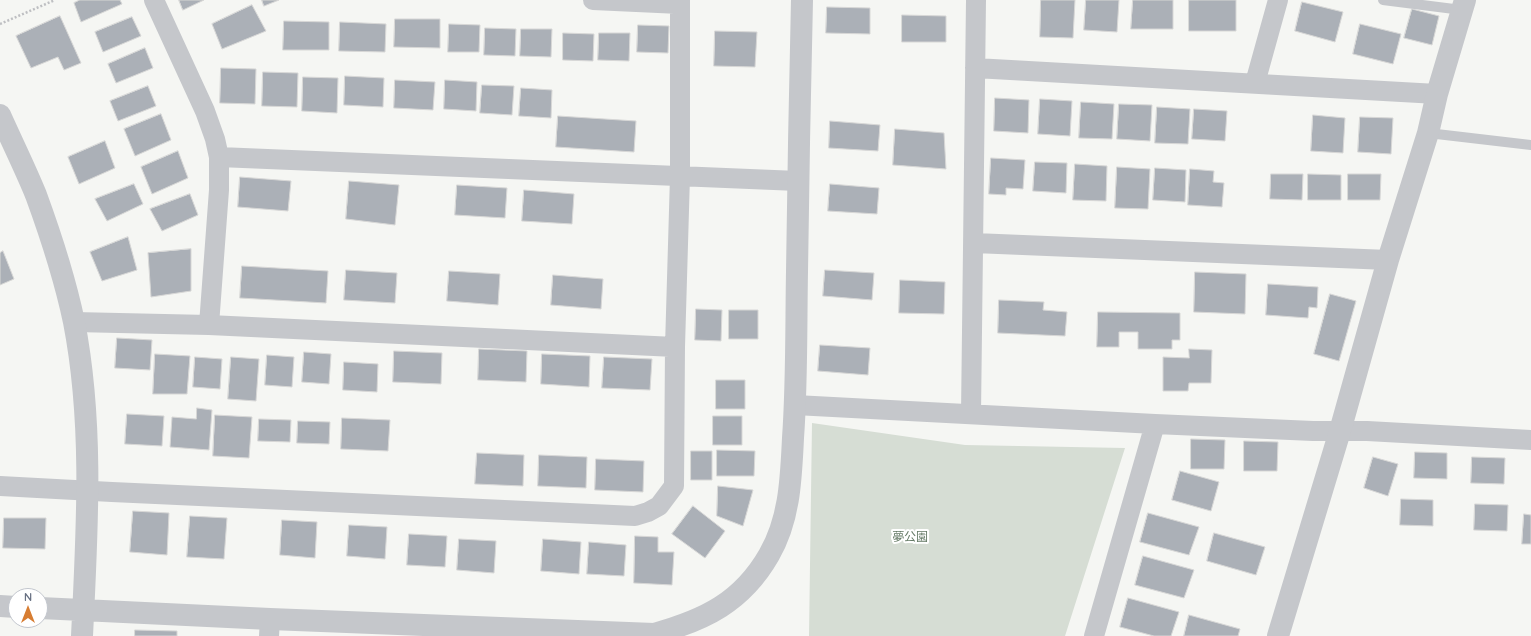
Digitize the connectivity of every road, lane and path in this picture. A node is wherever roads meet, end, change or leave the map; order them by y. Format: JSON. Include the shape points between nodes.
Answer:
{"nodes":[{"id":1,"x":55,"y":0,"type":"edge"},
{"id":2,"x":154,"y":0,"type":"edge"},
{"id":3,"x":592,"y":0,"type":"edge"},
{"id":4,"x":802,"y":0,"type":"edge"},
{"id":5,"x":976,"y":0,"type":"edge"},
{"id":6,"x":1278,"y":0,"type":"edge"},
{"id":7,"x":1382,"y":0,"type":"edge"},
{"id":8,"x":680,"y":2,"type":"edge"},
{"id":9,"x":1464,"y":5,"type":"edge"},
{"id":10,"x":0,"y":24,"type":"edge"},
{"id":11,"x":975,"y":68,"type":"junction"},
{"id":12,"x":1255,"y":83,"type":"junction"},
{"id":13,"x":1437,"y":94,"type":"junction"},
{"id":14,"x":0,"y":115,"type":"edge"},
{"id":15,"x":1428,"y":133,"type":"junction"},
{"id":16,"x":1531,"y":145,"type":"edge"},
{"id":17,"x":219,"y":157,"type":"junction"},
{"id":18,"x":680,"y":176,"type":"junction"},
{"id":19,"x":798,"y":181,"type":"junction"},
{"id":20,"x":974,"y":243,"type":"junction"},
{"id":21,"x":1388,"y":260,"type":"junction"},
{"id":22,"x":74,"y":322,"type":"junction"},
{"id":23,"x":209,"y":325,"type":"junction"},
{"id":24,"x":675,"y":347,"type":"junction"},
{"id":25,"x":795,"y":405,"type":"junction"},
{"id":26,"x":971,"y":414,"type":"junction"},
{"id":27,"x":1155,"y":424,"type":"junction"},
{"id":28,"x":1340,"y":431,"type":"junction"},
{"id":29,"x":1531,"y":440,"type":"edge"},
{"id":30,"x":0,"y":486,"type":"edge"},
{"id":31,"x":86,"y":491,"type":"junction"},
{"id":32,"x":48,"y":608,"type":"edge"},
{"id":33,"x":83,"y":609,"type":"junction"},
{"id":34,"x":270,"y":628,"type":"edge"},
{"id":35,"x":82,"y":636,"type":"edge"},
{"id":36,"x":1094,"y":636,"type":"edge"},
{"id":37,"x":1278,"y":636,"type":"edge"}],
"edges":[{"from":1,"to":10,"type":"path"},
{"from":2,"to":17,"type":"street","via":[[206,110]]},
{"from":3,"to":8,"type":"street"},
{"from":4,"to":19,"type":"street"},
{"from":5,"to":11,"type":"street"},
{"from":6,"to":12,"type":"street"},
{"from":7,"to":9,"type":"lane"},
{"from":8,"to":18,"type":"street"},
{"from":9,"to":13,"type":"street"},
{"from":11,"to":12,"type":"street"},
{"from":11,"to":20,"type":"street"},
{"from":12,"to":13,"type":"street"},
{"from":13,"to":15,"type":"street"},
{"from":14,"to":22,"type":"street","via":[[35,194]]},
{"from":15,"to":16,"type":"lane"},
{"from":15,"to":21,"type":"street"},
{"from":17,"to":18,"type":"street"},
{"from":17,"to":23,"type":"street"},
{"from":18,"to":19,"type":"street"},
{"from":18,"to":24,"type":"street"},
{"from":19,"to":25,"type":"street"},
{"from":20,"to":21,"type":"street"},
{"from":20,"to":26,"type":"street"},
{"from":21,"to":28,"type":"street"},
{"from":22,"to":23,"type":"street"},
{"from":22,"to":31,"type":"street","via":[[84,392]]},
{"from":23,"to":24,"type":"street"},
{"from":24,"to":31,"type":"street","via":[[674,486],[659,506],[635,516]]},
{"from":25,"to":26,"type":"street"},
{"from":25,"to":34,"type":"street","via":[[790,487],[783,527],[754,578],[736,596],[714,612],[694,621],[654,634]]},
{"from":26,"to":27,"type":"street"},
{"from":27,"to":28,"type":"street"},
{"from":27,"to":36,"type":"street"},
{"from":28,"to":29,"type":"street"},
{"from":28,"to":37,"type":"street"},
{"from":30,"to":31,"type":"street"},
{"from":31,"to":33,"type":"street"},
{"from":32,"to":33,"type":"street"},
{"from":33,"to":34,"type":"street"},
{"from":33,"to":35,"type":"street"}]}
